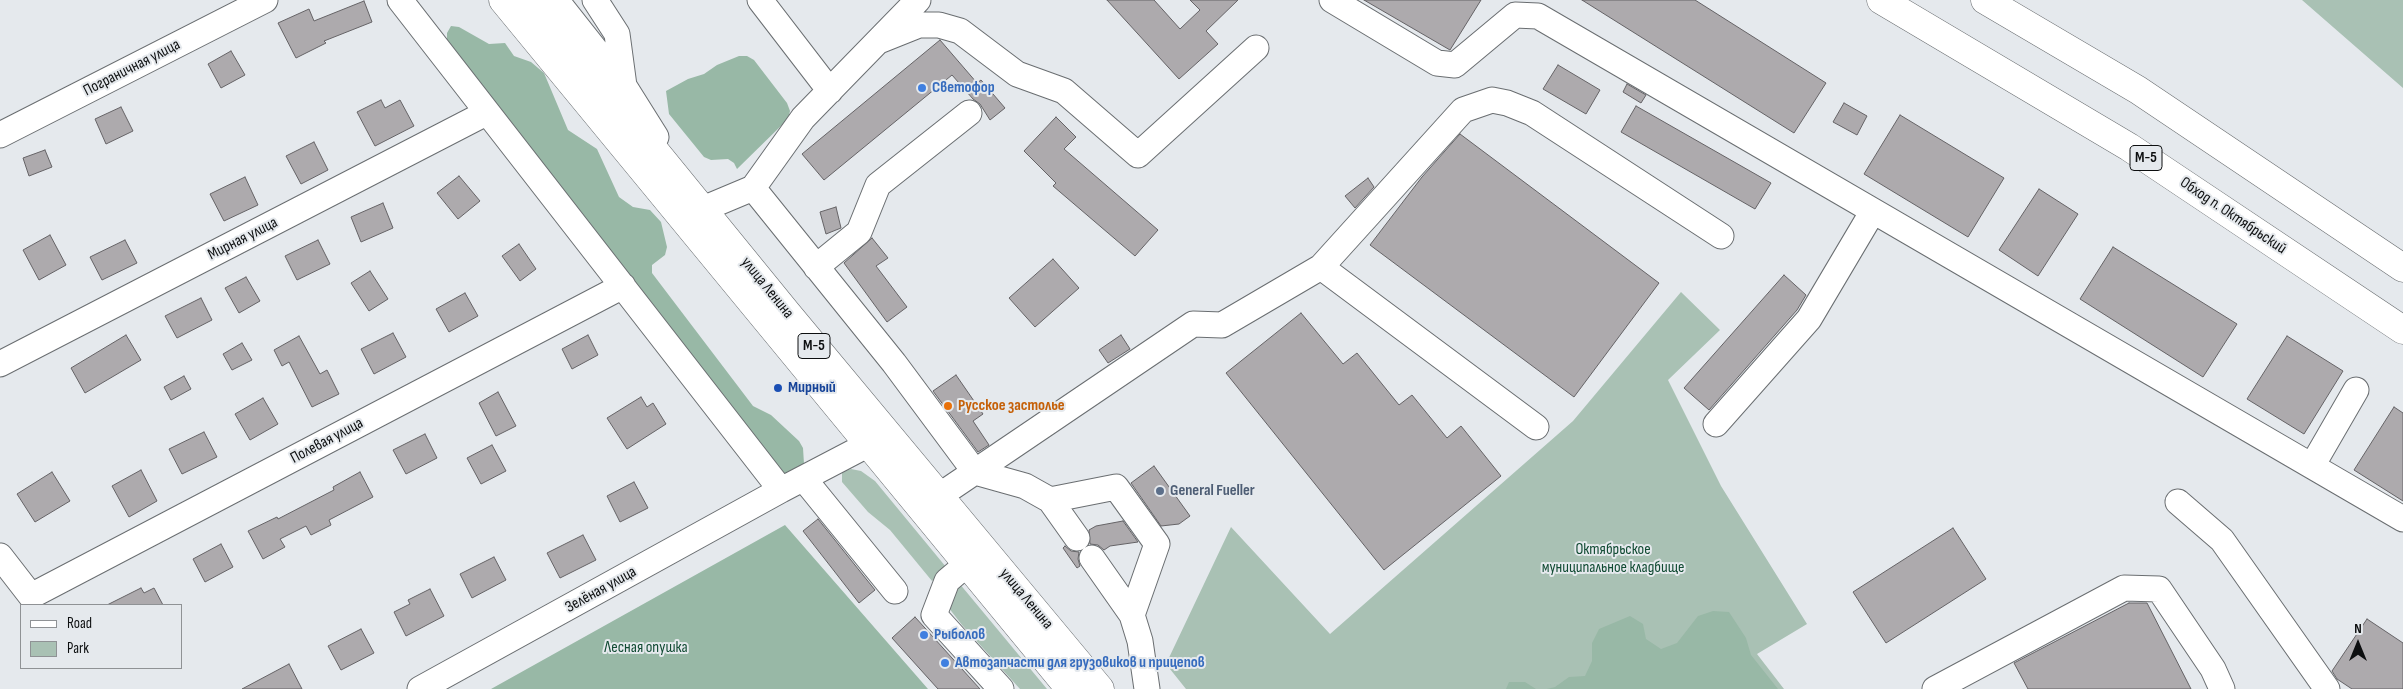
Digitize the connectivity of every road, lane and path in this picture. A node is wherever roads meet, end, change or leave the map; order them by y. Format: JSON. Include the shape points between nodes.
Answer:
{"nodes":[{"id":1,"x":265,"y":0,"type":"edge"},
{"id":2,"x":400,"y":0,"type":"edge"},
{"id":3,"x":503,"y":0,"type":"edge"},
{"id":4,"x":532,"y":0,"type":"edge"},
{"id":5,"x":556,"y":0,"type":"edge"},
{"id":6,"x":760,"y":0,"type":"edge"},
{"id":7,"x":918,"y":0,"type":"edge"},
{"id":8,"x":1332,"y":0,"type":"edge"},
{"id":9,"x":1881,"y":0,"type":"edge"},
{"id":10,"x":1985,"y":0,"type":"edge"},
{"id":11,"x":602,"y":2,"type":"edge"},
{"id":12,"x":879,"y":40,"type":"junction"},
{"id":13,"x":1256,"y":48,"type":"dead end"},
{"id":14,"x":624,"y":86,"type":"junction"},
{"id":15,"x":830,"y":91,"type":"junction"},
{"id":16,"x":969,"y":112,"type":"dead end"},
{"id":17,"x":486,"y":113,"type":"junction"},
{"id":18,"x":0,"y":135,"type":"edge"},
{"id":19,"x":753,"y":188,"type":"junction"},
{"id":20,"x":698,"y":204,"type":"junction"},
{"id":21,"x":1873,"y":211,"type":"junction"},
{"id":22,"x":1721,"y":236,"type":"dead end"},
{"id":23,"x":816,"y":267,"type":"junction"},
{"id":24,"x":1321,"y":267,"type":"junction"},
{"id":25,"x":2403,"y":268,"type":"edge"},
{"id":26,"x":623,"y":286,"type":"junction"},
{"id":27,"x":2403,"y":330,"type":"edge"},
{"id":28,"x":0,"y":364,"type":"edge"},
{"id":29,"x":2356,"y":390,"type":"dead end"},
{"id":30,"x":1716,"y":424,"type":"dead end"},
{"id":31,"x":1536,"y":427,"type":"dead end"},
{"id":32,"x":869,"y":444,"type":"junction"},
{"id":33,"x":2312,"y":466,"type":"junction"},
{"id":34,"x":974,"y":472,"type":"junction"},
{"id":35,"x":804,"y":479,"type":"junction"},
{"id":36,"x":781,"y":490,"type":"junction"},
{"id":37,"x":939,"y":496,"type":"junction"},
{"id":38,"x":1050,"y":500,"type":"junction"},
{"id":39,"x":2178,"y":502,"type":"dead end"},
{"id":40,"x":2403,"y":519,"type":"edge"},
{"id":41,"x":1077,"y":538,"type":"dead end"},
{"id":42,"x":0,"y":556,"type":"edge"},
{"id":43,"x":1092,"y":558,"type":"dead end"},
{"id":44,"x":968,"y":564,"type":"junction"},
{"id":45,"x":895,"y":591,"type":"dead end"},
{"id":46,"x":1132,"y":615,"type":"junction"},
{"id":47,"x":420,"y":689,"type":"edge"},
{"id":48,"x":1001,"y":689,"type":"edge"},
{"id":49,"x":1070,"y":689,"type":"edge"},
{"id":50,"x":1100,"y":689,"type":"edge"},
{"id":51,"x":1147,"y":689,"type":"edge"},
{"id":52,"x":1935,"y":689,"type":"edge"},
{"id":53,"x":2222,"y":689,"type":"edge"},
{"id":54,"x":2328,"y":689,"type":"edge"}],
"edges":[{"from":1,"to":18,"type":"street","name":"Пограничная улица"},
{"from":2,"to":17,"type":"street"},
{"from":3,"to":32,"type":"main road","name":"улица Ленина","number":"М-5"},
{"from":4,"to":20,"type":"main road","name":"улица Ленина","number":"М-5"},
{"from":5,"to":14,"type":"street"},
{"from":6,"to":15,"type":"street"},
{"from":7,"to":12,"type":"street"},
{"from":8,"to":21,"type":"street","via":[[1437,64],[1455,65],[1515,15],[1538,16]]},
{"from":9,"to":27,"type":"main road","name":"Обход п. Октябрьский","number":"М-5","via":[[2129,147]]},
{"from":10,"to":25,"type":"main road","via":[[2138,90]]},
{"from":11,"to":14,"type":"street","via":[[617,34]]},
{"from":12,"to":13,"type":"street","via":[[918,25],[939,24],[960,31],[1017,74],[1064,91],[1138,155]]},
{"from":12,"to":15,"type":"street"},
{"from":14,"to":20,"type":"street"},
{"from":15,"to":19,"type":"street","via":[[803,118]]},
{"from":16,"to":23,"type":"street","via":[[878,185],[859,232]]},
{"from":17,"to":26,"type":"street"},
{"from":17,"to":28,"type":"street","name":"Мирная улица"},
{"from":19,"to":20,"type":"street"},
{"from":19,"to":23,"type":"street"},
{"from":20,"to":37,"type":"main road","name":"улица Ленина","number":"М-5"},
{"from":21,"to":30,"type":"street","via":[[1809,319]]},
{"from":21,"to":33,"type":"street"},
{"from":22,"to":24,"type":"street","via":[[1532,113],[1492,100],[1463,110]]},
{"from":23,"to":34,"type":"street","via":[[894,363]]},
{"from":24,"to":31,"type":"street"},
{"from":24,"to":34,"type":"street","via":[[1222,325],[1193,324]]},
{"from":26,"to":36,"type":"street"},
{"from":26,"to":42,"type":"street","name":"Полевая улица","via":[[31,596]]},
{"from":29,"to":33,"type":"street"},
{"from":32,"to":35,"type":"street","name":"Зелёная улица"},
{"from":32,"to":44,"type":"main road","name":"улица Ленина","number":"М-5"},
{"from":33,"to":40,"type":"street"},
{"from":34,"to":37,"type":"street"},
{"from":34,"to":38,"type":"street","via":[[1025,486]]},
{"from":35,"to":36,"type":"street","name":"Зелёная улица"},
{"from":35,"to":45,"type":"street"},
{"from":36,"to":47,"type":"street","name":"Зелёная улица"},
{"from":37,"to":50,"type":"main road","name":"улица Ленина","number":"М-5"},
{"from":38,"to":41,"type":"street"},
{"from":38,"to":46,"type":"street","via":[[1116,487],[1157,544]]},
{"from":39,"to":54,"type":"street","via":[[2222,540]]},
{"from":43,"to":46,"type":"street"},
{"from":44,"to":48,"type":"street","via":[[947,581],[934,615]]},
{"from":44,"to":49,"type":"main road","name":"улица Ленина","number":"М-5"},
{"from":46,"to":51,"type":"street","via":[[1140,641]]},
{"from":52,"to":53,"type":"street","via":[[2124,588],[2159,590]]}]}
